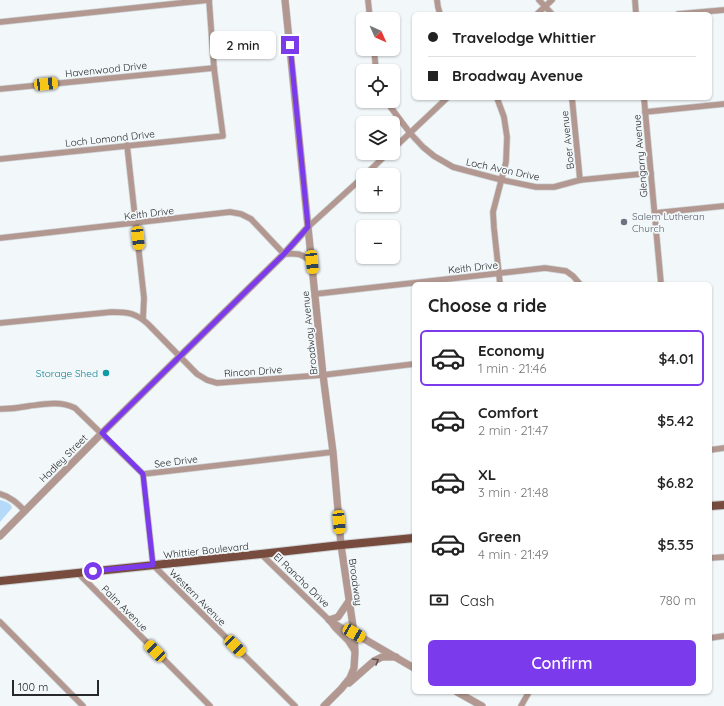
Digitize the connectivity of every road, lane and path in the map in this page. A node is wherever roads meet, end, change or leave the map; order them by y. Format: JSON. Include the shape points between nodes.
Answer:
{"nodes":[{"id":1,"x":209,"y":0,"type":"edge"},
{"id":2,"x":285,"y":0,"type":"edge"},
{"id":3,"x":368,"y":0,"type":"edge"},
{"id":4,"x":437,"y":0,"type":"edge"},
{"id":5,"x":540,"y":0,"type":"edge"},
{"id":6,"x":552,"y":0,"type":"edge"},
{"id":7,"x":635,"y":0,"type":"edge"},
{"id":8,"x":545,"y":6,"type":"junction"},
{"id":9,"x":724,"y":10,"type":"edge"},
{"id":10,"x":369,"y":12,"type":"edge"},
{"id":11,"x":439,"y":12,"type":"edge"},
{"id":12,"x":539,"y":12,"type":"edge"},
{"id":13,"x":550,"y":12,"type":"edge"},
{"id":14,"x":636,"y":12,"type":"edge"},
{"id":15,"x":701,"y":12,"type":"edge"},
{"id":16,"x":0,"y":22,"type":"edge"},
{"id":17,"x":214,"y":68,"type":"junction"},
{"id":18,"x":0,"y":89,"type":"edge"},
{"id":19,"x":444,"y":100,"type":"edge"},
{"id":20,"x":498,"y":100,"type":"edge"},
{"id":21,"x":572,"y":100,"type":"edge"},
{"id":22,"x":644,"y":100,"type":"edge"},
{"id":23,"x":724,"y":104,"type":"edge"},
{"id":24,"x":391,"y":108,"type":"edge"},
{"id":25,"x":645,"y":112,"type":"junction"},
{"id":26,"x":410,"y":133,"type":"junction"},
{"id":27,"x":400,"y":142,"type":"edge"},
{"id":28,"x":127,"y":145,"type":"junction"},
{"id":29,"x":0,"y":158,"type":"edge"},
{"id":30,"x":381,"y":160,"type":"edge"},
{"id":31,"x":372,"y":168,"type":"edge"},
{"id":32,"x":651,"y":173,"type":"junction"},
{"id":33,"x":502,"y":180,"type":"junction"},
{"id":34,"x":580,"y":180,"type":"junction"},
{"id":35,"x":356,"y":183,"type":"edge"},
{"id":36,"x":724,"y":206,"type":"edge"},
{"id":37,"x":655,"y":213,"type":"junction"},
{"id":38,"x":136,"y":223,"type":"junction"},
{"id":39,"x":308,"y":227,"type":"junction"},
{"id":40,"x":0,"y":238,"type":"edge"},
{"id":41,"x":284,"y":254,"type":"junction"},
{"id":42,"x":312,"y":262,"type":"junction"},
{"id":43,"x":499,"y":274,"type":"junction"},
{"id":44,"x":425,"y":282,"type":"edge"},
{"id":45,"x":500,"y":282,"type":"edge"},
{"id":46,"x":578,"y":282,"type":"edge"},
{"id":47,"x":662,"y":282,"type":"edge"},
{"id":48,"x":412,"y":283,"type":"edge"},
{"id":49,"x":315,"y":294,"type":"junction"},
{"id":50,"x":142,"y":319,"type":"junction"},
{"id":51,"x":0,"y":323,"type":"edge"},
{"id":52,"x":180,"y":356,"type":"junction"},
{"id":53,"x":412,"y":364,"type":"edge"},
{"id":54,"x":323,"y":375,"type":"junction"},
{"id":55,"x":0,"y":410,"type":"edge"},
{"id":56,"x":102,"y":433,"type":"junction"},
{"id":57,"x":724,"y":448,"type":"edge"},
{"id":58,"x":712,"y":450,"type":"edge"},
{"id":59,"x":333,"y":452,"type":"junction"},
{"id":60,"x":143,"y":474,"type":"junction"},
{"id":61,"x":0,"y":494,"type":"edge"},
{"id":62,"x":724,"y":505,"type":"edge"},
{"id":63,"x":712,"y":506,"type":"edge"},
{"id":64,"x":25,"y":511,"type":"junction"},
{"id":65,"x":0,"y":536,"type":"edge"},
{"id":66,"x":412,"y":538,"type":"edge"},
{"id":67,"x":341,"y":545,"type":"junction"},
{"id":68,"x":261,"y":554,"type":"junction"},
{"id":69,"x":724,"y":557,"type":"edge"},
{"id":70,"x":712,"y":558,"type":"edge"},
{"id":71,"x":153,"y":565,"type":"junction"},
{"id":72,"x":78,"y":573,"type":"junction"},
{"id":73,"x":1,"y":580,"type":"edge"},
{"id":74,"x":349,"y":601,"type":"junction"},
{"id":75,"x":329,"y":620,"type":"junction"},
{"id":76,"x":0,"y":622,"type":"edge"},
{"id":77,"x":354,"y":633,"type":"junction"},
{"id":78,"x":724,"y":636,"type":"edge"},
{"id":79,"x":712,"y":638,"type":"edge"},
{"id":80,"x":355,"y":652,"type":"junction"},
{"id":81,"x":396,"y":657,"type":"junction"},
{"id":82,"x":412,"y":667,"type":"edge"},
{"id":83,"x":341,"y":689,"type":"junction"},
{"id":84,"x":461,"y":694,"type":"edge"},
{"id":85,"x":528,"y":694,"type":"edge"},
{"id":86,"x":327,"y":705,"type":"edge"},
{"id":87,"x":83,"y":706,"type":"edge"},
{"id":88,"x":210,"y":706,"type":"edge"},
{"id":89,"x":295,"y":706,"type":"edge"},
{"id":90,"x":482,"y":706,"type":"edge"},
{"id":91,"x":521,"y":706,"type":"edge"}],
"edges":[{"from":1,"to":16,"type":"street"},
{"from":1,"to":17,"type":"street"},
{"from":2,"to":39,"type":"street","name":"Broadway Avenue"},
{"from":3,"to":10,"type":"street"},
{"from":4,"to":11,"type":"street"},
{"from":5,"to":8,"type":"street"},
{"from":6,"to":8,"type":"street"},
{"from":7,"to":14,"type":"street"},
{"from":8,"to":12,"type":"street"},
{"from":8,"to":13,"type":"street"},
{"from":9,"to":15,"type":"street"},
{"from":17,"to":18,"type":"street","name":"Havenwood Drive"},
{"from":17,"to":28,"type":"street","name":"Loch Lomond Drive","via":[[223,136]]},
{"from":19,"to":26,"type":"street"},
{"from":20,"to":33,"type":"street","via":[[507,136]]},
{"from":21,"to":34,"type":"street","name":"Boer Avenue"},
{"from":22,"to":25,"type":"street","name":"Glengarry Avenue"},
{"from":23,"to":25,"type":"street"},
{"from":24,"to":26,"type":"street","name":"Loch Avon Drive"},
{"from":25,"to":32,"type":"street","name":"Glengarry Avenue"},
{"from":26,"to":27,"type":"street"},
{"from":26,"to":33,"type":"street","name":"Loch Avon Drive","via":[[434,156],[453,167]]},
{"from":28,"to":29,"type":"street","name":"Loch Lomond Drive"},
{"from":28,"to":38,"type":"street"},
{"from":30,"to":31,"type":"street","name":"Hadley Street"},
{"from":32,"to":34,"type":"street","name":"Loch Avon Drive"},
{"from":32,"to":37,"type":"street","name":"Glengarry Avenue"},
{"from":33,"to":34,"type":"street","name":"Loch Avon Drive","via":[[536,187],[554,187]]},
{"from":33,"to":43,"type":"street","via":[[493,212]]},
{"from":35,"to":39,"type":"street","name":"Hadley Street"},
{"from":36,"to":37,"type":"street"},
{"from":37,"to":47,"type":"street","name":"Glengarry Avenue"},
{"from":38,"to":40,"type":"street","name":"Keith Drive"},
{"from":38,"to":41,"type":"street","name":"Keith Drive","via":[[230,212],[241,214],[251,220]]},
{"from":38,"to":50,"type":"street","via":[[144,298]]},
{"from":39,"to":41,"type":"street","name":"Hadley Street"},
{"from":39,"to":42,"type":"street","name":"Broadway Avenue"},
{"from":41,"to":42,"type":"street","via":[[295,253]]},
{"from":41,"to":52,"type":"street","name":"Hadley Street"},
{"from":42,"to":49,"type":"street","name":"Broadway Avenue"},
{"from":43,"to":44,"type":"street","name":"Keith Drive"},
{"from":43,"to":45,"type":"street"},
{"from":43,"to":46,"type":"street","name":"Keith Drive","via":[[545,268],[566,271]]},
{"from":48,"to":49,"type":"street","name":"Keith Drive"},
{"from":49,"to":54,"type":"street","name":"Broadway Avenue"},
{"from":50,"to":51,"type":"street","name":"Rincon Drive","via":[[133,314],[112,312]]},
{"from":50,"to":52,"type":"street","name":"Rincon Drive"},
{"from":52,"to":54,"type":"street","name":"Rincon Drive","via":[[197,374],[217,383]]},
{"from":52,"to":56,"type":"street","name":"Hadley Street"},
{"from":53,"to":54,"type":"street","name":"Rincon Drive"},
{"from":54,"to":59,"type":"street","name":"Broadway Avenue"},
{"from":55,"to":56,"type":"street","name":"See Drive","via":[[61,403],[81,412]]},
{"from":56,"to":60,"type":"street","name":"See Drive"},
{"from":56,"to":64,"type":"street","name":"Hadley Street"},
{"from":57,"to":58,"type":"street"},
{"from":59,"to":60,"type":"street","name":"See Drive"},
{"from":59,"to":67,"type":"street","name":"Broadway Avenue"},
{"from":60,"to":71,"type":"street"},
{"from":61,"to":64,"type":"street","via":[[6,495]]},
{"from":62,"to":63,"type":"main road"},
{"from":64,"to":65,"type":"street","name":"Hadley Street"},
{"from":66,"to":67,"type":"main road","name":"Whittier Boulevard"},
{"from":67,"to":68,"type":"main road","name":"Whittier Boulevard"},
{"from":67,"to":74,"type":"street","name":"Broadway"},
{"from":68,"to":71,"type":"main road","name":"Whittier Boulevard"},
{"from":68,"to":75,"type":"street","name":"El Rancho Drive"},
{"from":69,"to":70,"type":"street"},
{"from":71,"to":72,"type":"main road","name":"Whittier Boulevard"},
{"from":71,"to":89,"type":"street","name":"Western Avenue"},
{"from":72,"to":73,"type":"main road","name":"Whittier Boulevard"},
{"from":72,"to":88,"type":"street","name":"Palm Avenue"},
{"from":74,"to":75,"type":"street","via":[[338,617]]},
{"from":74,"to":77,"type":"street","name":"Broadway"},
{"from":75,"to":77,"type":"street","name":"El Rancho Drive"},
{"from":75,"to":80,"type":"street","name":"El Rancho Drive"},
{"from":76,"to":87,"type":"street"},
{"from":77,"to":80,"type":"street","name":"Broadway"},
{"from":77,"to":81,"type":"street","name":"El Rancho Drive"},
{"from":78,"to":79,"type":"street"},
{"from":80,"to":83,"type":"street","name":"Broadway","via":[[354,668]]},
{"from":81,"to":82,"type":"street","name":"El Rancho Drive"},
{"from":83,"to":81,"type":"street","one_way":true,"via":[[374,660]]},
{"from":83,"to":86,"type":"street","name":"Broadway"},
{"from":84,"to":90,"type":"street"},
{"from":85,"to":91,"type":"street"}]}
